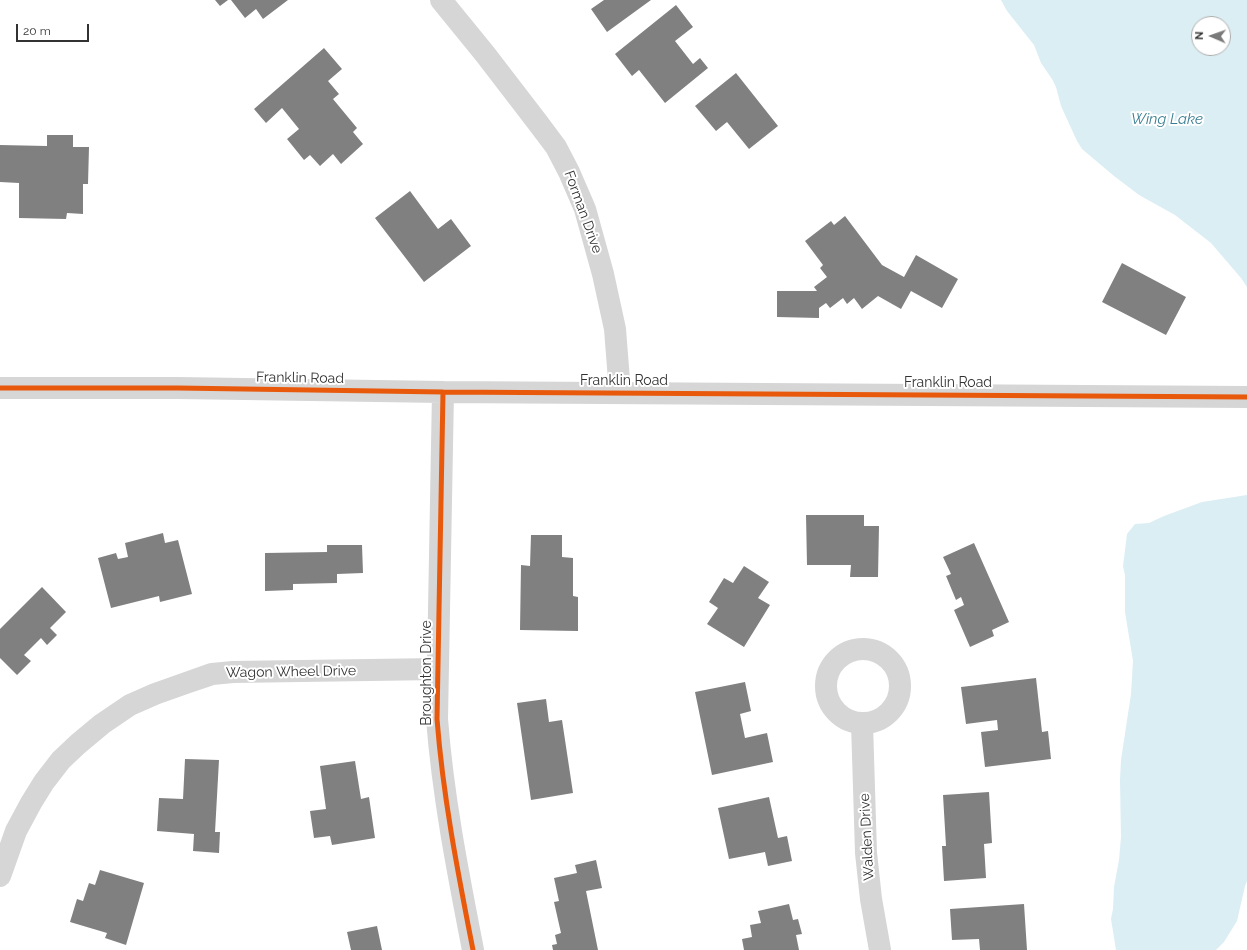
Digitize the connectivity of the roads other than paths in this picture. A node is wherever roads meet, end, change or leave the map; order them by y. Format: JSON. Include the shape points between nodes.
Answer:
{"nodes":[{"id":1,"x":441,"y":0,"type":"edge"},
{"id":2,"x":0,"y":388,"type":"edge"},
{"id":3,"x":443,"y":392,"type":"junction"},
{"id":4,"x":620,"y":392,"type":"junction"},
{"id":5,"x":1247,"y":397,"type":"edge"},
{"id":6,"x":438,"y":669,"type":"junction"},
{"id":7,"x":862,"y":723,"type":"dead end"},
{"id":8,"x":0,"y":876,"type":"edge"},
{"id":9,"x":473,"y":950,"type":"edge"},
{"id":10,"x":880,"y":950,"type":"edge"}],
"edges":[{"from":1,"to":4,"type":"street","name":"Forman Drive","via":[[556,147],[569,172],[585,209],[604,274],[614,329]]},
{"from":2,"to":3,"type":"street","name":"Franklin Road"},
{"from":3,"to":4,"type":"street","name":"Franklin Road"},
{"from":3,"to":6,"type":"street","name":"Broughton Drive"},
{"from":4,"to":5,"type":"street","name":"Franklin Road"},
{"from":6,"to":8,"type":"street","name":"Wagon Wheel Drive","via":[[212,674],[130,705],[78,744],[61,760],[44,782],[16,831]]},
{"from":6,"to":9,"type":"street","name":"Broughton Drive","via":[[441,766]]},
{"from":7,"to":10,"type":"street","name":"Walden Drive","via":[[866,852]]}]}
